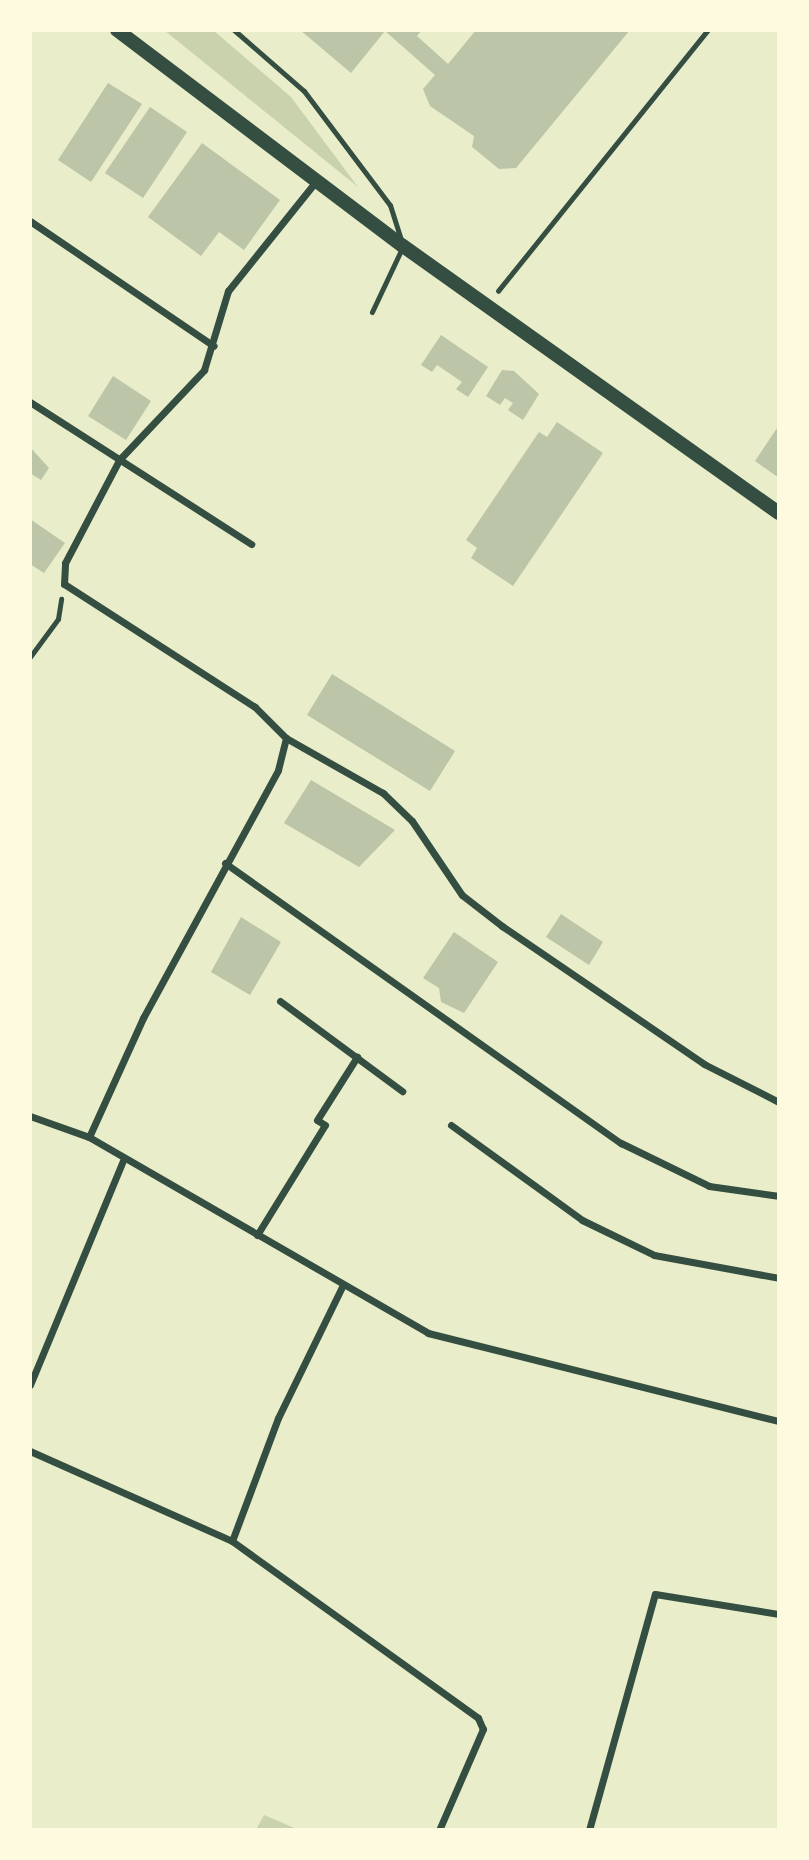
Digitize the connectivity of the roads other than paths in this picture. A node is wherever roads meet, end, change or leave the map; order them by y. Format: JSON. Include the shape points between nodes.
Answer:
{"nodes":[{"id":1,"x":117,"y":30,"type":"edge"},
{"id":2,"x":234,"y":30,"type":"edge"},
{"id":3,"x":316,"y":181,"type":"junction"},
{"id":4,"x":30,"y":221,"type":"edge"},
{"id":5,"x":404,"y":246,"type":"junction"},
{"id":6,"x":372,"y":312,"type":"dead end"},
{"id":7,"x":214,"y":346,"type":"junction"},
{"id":8,"x":30,"y":402,"type":"edge"},
{"id":9,"x":119,"y":460,"type":"junction"},
{"id":10,"x":779,"y":513,"type":"edge"},
{"id":11,"x":251,"y":544,"type":"dead end"},
{"id":12,"x":286,"y":738,"type":"junction"},
{"id":13,"x":225,"y":863,"type":"junction"},
{"id":14,"x":280,"y":1001,"type":"dead end"},
{"id":15,"x":356,"y":1057,"type":"junction"},
{"id":16,"x":402,"y":1091,"type":"dead end"},
{"id":17,"x":779,"y":1102,"type":"edge"},
{"id":18,"x":30,"y":1116,"type":"edge"},
{"id":19,"x":451,"y":1125,"type":"dead end"},
{"id":20,"x":89,"y":1137,"type":"junction"},
{"id":21,"x":123,"y":1160,"type":"junction"},
{"id":22,"x":779,"y":1196,"type":"edge"},
{"id":23,"x":257,"y":1235,"type":"junction"},
{"id":24,"x":779,"y":1278,"type":"edge"},
{"id":25,"x":342,"y":1287,"type":"junction"},
{"id":26,"x":30,"y":1385,"type":"edge"},
{"id":27,"x":779,"y":1421,"type":"edge"},
{"id":28,"x":30,"y":1451,"type":"edge"},
{"id":29,"x":232,"y":1541,"type":"junction"},
{"id":30,"x":779,"y":1614,"type":"edge"},
{"id":31,"x":439,"y":1830,"type":"edge"},
{"id":32,"x":589,"y":1830,"type":"edge"}],
"edges":[{"from":1,"to":3,"type":"main road"},
{"from":2,"to":5,"type":"lane","via":[[304,91],[359,159],[390,205]]},
{"from":3,"to":5,"type":"main road"},
{"from":3,"to":7,"type":"street","via":[[228,291]]},
{"from":4,"to":7,"type":"street"},
{"from":5,"to":6,"type":"lane"},
{"from":5,"to":10,"type":"main road"},
{"from":7,"to":9,"type":"street","via":[[190,389]]},
{"from":8,"to":9,"type":"street"},
{"from":9,"to":11,"type":"street"},
{"from":9,"to":12,"type":"street","via":[[76,532],[64,584],[255,706]]},
{"from":12,"to":13,"type":"street","via":[[278,770]]},
{"from":12,"to":17,"type":"street","via":[[383,793],[412,821],[462,895],[502,926],[704,1064]]},
{"from":13,"to":20,"type":"street"},
{"from":13,"to":22,"type":"street","via":[[621,1143],[709,1186]]},
{"from":14,"to":15,"type":"street"},
{"from":15,"to":16,"type":"street"},
{"from":15,"to":23,"type":"street","via":[[317,1120],[325,1125]]},
{"from":18,"to":20,"type":"street"},
{"from":19,"to":24,"type":"street","via":[[582,1220],[642,1249]]},
{"from":20,"to":21,"type":"street"},
{"from":21,"to":23,"type":"street"},
{"from":21,"to":26,"type":"street"},
{"from":23,"to":25,"type":"street"},
{"from":25,"to":27,"type":"street","via":[[428,1333]]},
{"from":25,"to":29,"type":"street","via":[[283,1407]]},
{"from":28,"to":29,"type":"street"},
{"from":29,"to":31,"type":"street","via":[[478,1718],[483,1729]]},
{"from":30,"to":32,"type":"street","via":[[655,1594]]}]}
